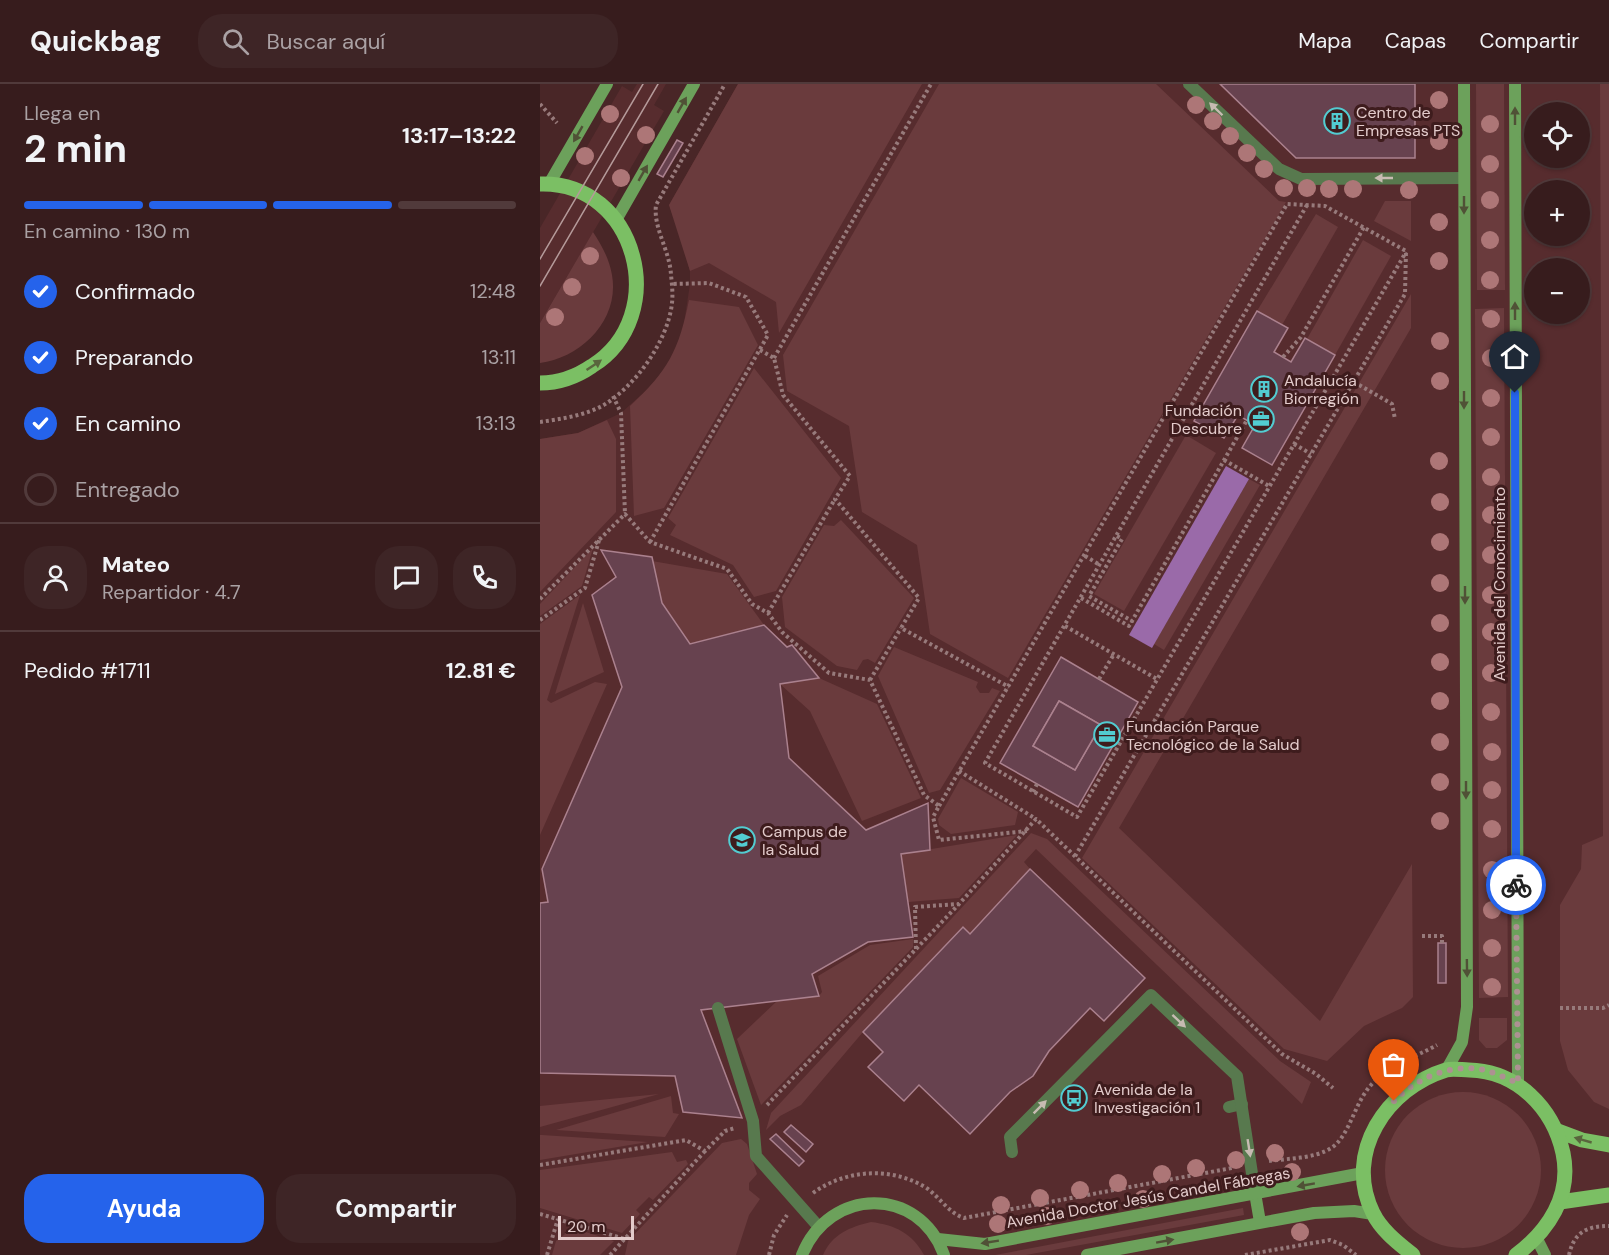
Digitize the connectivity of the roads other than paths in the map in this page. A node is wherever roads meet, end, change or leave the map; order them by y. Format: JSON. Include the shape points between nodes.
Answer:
{"nodes":[{"id":1,"x":607,"y":84,"type":"edge"},
{"id":2,"x":694,"y":84,"type":"edge"},
{"id":3,"x":1189,"y":84,"type":"edge"},
{"id":4,"x":1464,"y":84,"type":"edge"},
{"id":5,"x":1515,"y":84,"type":"edge"},
{"id":6,"x":1464,"y":178,"type":"junction"},
{"id":7,"x":544,"y":184,"type":"edge"},
{"id":8,"x":616,"y":220,"type":"junction"},
{"id":9,"x":540,"y":383,"type":"edge"},
{"id":10,"x":718,"y":1008,"type":"dead end"},
{"id":11,"x":1448,"y":1069,"type":"junction"},
{"id":12,"x":1518,"y":1083,"type":"junction"},
{"id":13,"x":1557,"y":1131,"type":"junction"},
{"id":14,"x":1609,"y":1145,"type":"edge"},
{"id":15,"x":1012,"y":1152,"type":"dead end"},
{"id":16,"x":1363,"y":1173,"type":"junction"},
{"id":17,"x":1255,"y":1193,"type":"junction"},
{"id":18,"x":1609,"y":1195,"type":"edge"},
{"id":19,"x":1560,"y":1202,"type":"junction"},
{"id":20,"x":1373,"y":1214,"type":"junction"},
{"id":21,"x":1260,"y":1222,"type":"junction"},
{"id":22,"x":818,"y":1226,"type":"junction"},
{"id":23,"x":938,"y":1239,"type":"junction"},
{"id":24,"x":1537,"y":1239,"type":"junction"},
{"id":25,"x":802,"y":1255,"type":"edge"},
{"id":26,"x":945,"y":1255,"type":"edge"},
{"id":27,"x":1087,"y":1255,"type":"edge"},
{"id":28,"x":1413,"y":1255,"type":"edge"},
{"id":29,"x":1516,"y":1255,"type":"edge"},
{"id":30,"x":1545,"y":1255,"type":"edge"}],
"edges":[{"from":1,"to":7,"type":"main road","one_way":true},
{"from":8,"to":2,"type":"main road","one_way":true},
{"from":6,"to":3,"type":"street","one_way":true,"via":[[1290,176]]},
{"from":4,"to":6,"type":"main road","name":"Avenida del Conocimiento"},
{"from":12,"to":5,"type":"main road","name":"Avenida del Conocimiento","one_way":true},
{"from":6,"to":11,"type":"main road","name":"Avenida del Conocimiento","one_way":true,"via":[[1467,1006],[1462,1042]]},
{"from":7,"to":8,"type":"main road","via":[[579,192]]},
{"from":9,"to":8,"type":"main road","one_way":true,"via":[[579,375],[602,360],[621,340],[633,315],[638,287],[635,260]]},
{"from":10,"to":22,"type":"street","via":[[753,1121],[756,1156]]},
{"from":11,"to":12,"type":"main road","via":[[1486,1070]]},
{"from":11,"to":16,"type":"main road","via":[[1406,1089],[1382,1113],[1367,1143]]},
{"from":12,"to":13,"type":"main road","via":[[1542,1107]]},
{"from":14,"to":13,"type":"main road","one_way":true},
{"from":13,"to":19,"type":"main road","via":[[1564,1157]]},
{"from":15,"to":17,"type":"street","one_way":true,"via":[[1010,1137],[1151,995],[1237,1076],[1236,1105]]},
{"from":16,"to":17,"type":"main road","name":"Avenida Doctor Jesús Candel Fábregas","one_way":true},
{"from":16,"to":20,"type":"main road"},
{"from":17,"to":21,"type":"main road"},
{"from":17,"to":23,"type":"main road","name":"Avenida Doctor Jesús Candel Fábregas","one_way":true,"via":[[985,1244]]},
{"from":18,"to":19,"type":"main road"},
{"from":19,"to":24,"type":"main road"},
{"from":20,"to":21,"type":"main road","via":[[1314,1213]]},
{"from":20,"to":28,"type":"main road","via":[[1392,1238]]},
{"from":27,"to":21,"type":"main road","one_way":true},
{"from":22,"to":23,"type":"main road","via":[[853,1205],[884,1203],[912,1213]]},
{"from":22,"to":25,"type":"main road"},
{"from":23,"to":26,"type":"main road"},
{"from":24,"to":29,"type":"main road"},
{"from":24,"to":30,"type":"main road"}]}
